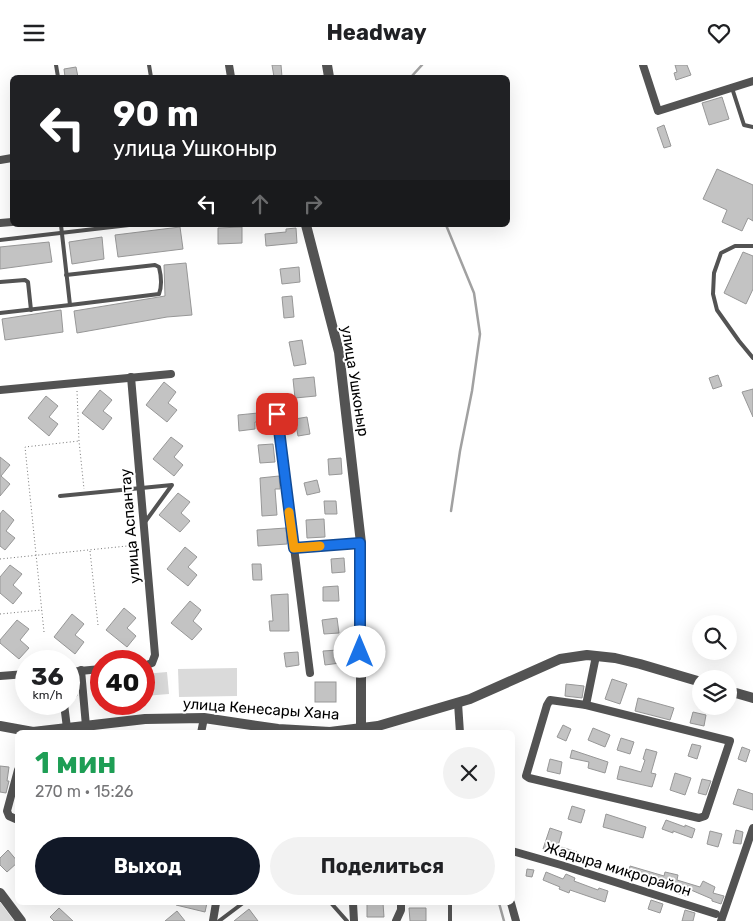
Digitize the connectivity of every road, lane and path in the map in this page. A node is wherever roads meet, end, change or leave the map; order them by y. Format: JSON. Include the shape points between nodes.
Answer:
{"nodes":[{"id":1,"x":643,"y":65,"type":"edge"},
{"id":2,"x":753,"y":81,"type":"edge"},
{"id":3,"x":732,"y":88,"type":"junction"},
{"id":4,"x":753,"y":127,"type":"edge"},
{"id":5,"x":61,"y":227,"type":"edge"},
{"id":6,"x":112,"y":227,"type":"edge"},
{"id":7,"x":307,"y":227,"type":"edge"},
{"id":8,"x":61,"y":233,"type":"junction"},
{"id":9,"x":0,"y":240,"type":"edge"},
{"id":10,"x":753,"y":246,"type":"edge"},
{"id":11,"x":66,"y":275,"type":"junction"},
{"id":12,"x":0,"y":283,"type":"edge"},
{"id":13,"x":70,"y":305,"type":"junction"},
{"id":14,"x":30,"y":310,"type":"junction"},
{"id":15,"x":0,"y":313,"type":"edge"},
{"id":16,"x":753,"y":358,"type":"edge"},
{"id":17,"x":171,"y":374,"type":"dead end"},
{"id":18,"x":132,"y":377,"type":"junction"},
{"id":19,"x":77,"y":382,"type":"junction"},
{"id":20,"x":0,"y":390,"type":"edge"},
{"id":21,"x":277,"y":414,"type":"dead end"},
{"id":22,"x":79,"y":441,"type":"junction"},
{"id":23,"x":140,"y":488,"type":"junction"},
{"id":24,"x":85,"y":494,"type":"junction"},
{"id":25,"x":60,"y":496,"type":"dead end"},
{"id":26,"x":143,"y":524,"type":"junction"},
{"id":27,"x":360,"y":543,"type":"junction"},
{"id":28,"x":145,"y":544,"type":"junction"},
{"id":29,"x":294,"y":548,"type":"junction"},
{"id":30,"x":90,"y":550,"type":"junction"},
{"id":31,"x":36,"y":556,"type":"junction"},
{"id":32,"x":0,"y":559,"type":"edge"},
{"id":33,"x":42,"y":610,"type":"junction"},
{"id":34,"x":0,"y":614,"type":"edge"},
{"id":35,"x":98,"y":625,"type":"dead end"},
{"id":36,"x":44,"y":632,"type":"dead end"},
{"id":37,"x":155,"y":650,"type":"edge"},
{"id":38,"x":596,"y":656,"type":"junction"},
{"id":39,"x":81,"y":670,"type":"joint"},
{"id":40,"x":90,"y":670,"type":"edge"},
{"id":41,"x":310,"y":673,"type":"dead end"},
{"id":42,"x":15,"y":675,"type":"edge"},
{"id":43,"x":0,"y":676,"type":"edge"},
{"id":44,"x":692,"y":679,"type":"edge"},
{"id":45,"x":737,"y":693,"type":"edge"},
{"id":46,"x":753,"y":698,"type":"edge"},
{"id":47,"x":458,"y":703,"type":"junction"},
{"id":48,"x":586,"y":705,"type":"junction"},
{"id":49,"x":65,"y":715,"type":"edge"},
{"id":50,"x":204,"y":718,"type":"junction"},
{"id":51,"x":86,"y":726,"type":"junction"},
{"id":52,"x":2,"y":728,"type":"edge"},
{"id":53,"x":67,"y":728,"type":"junction"},
{"id":54,"x":361,"y":728,"type":"junction"},
{"id":55,"x":18,"y":730,"type":"edge"},
{"id":56,"x":50,"y":730,"type":"edge"},
{"id":57,"x":202,"y":730,"type":"edge"},
{"id":58,"x":295,"y":730,"type":"edge"},
{"id":59,"x":346,"y":730,"type":"edge"},
{"id":60,"x":460,"y":730,"type":"edge"},
{"id":61,"x":15,"y":782,"type":"edge"},
{"id":62,"x":15,"y":818,"type":"edge"},
{"id":63,"x":753,"y":828,"type":"edge"},
{"id":64,"x":515,"y":852,"type":"edge"},
{"id":65,"x":0,"y":893,"type":"edge"},
{"id":66,"x":216,"y":905,"type":"edge"},
{"id":67,"x":240,"y":905,"type":"edge"},
{"id":68,"x":333,"y":905,"type":"edge"},
{"id":69,"x":353,"y":905,"type":"edge"},
{"id":70,"x":401,"y":905,"type":"edge"},
{"id":71,"x":450,"y":905,"type":"edge"},
{"id":72,"x":512,"y":905,"type":"edge"},
{"id":73,"x":718,"y":918,"type":"edge"},
{"id":74,"x":21,"y":921,"type":"edge"},
{"id":75,"x":213,"y":921,"type":"edge"},
{"id":76,"x":219,"y":921,"type":"edge"},
{"id":77,"x":347,"y":921,"type":"edge"},
{"id":78,"x":354,"y":921,"type":"edge"},
{"id":79,"x":396,"y":921,"type":"edge"},
{"id":80,"x":450,"y":921,"type":"edge"},
{"id":81,"x":516,"y":921,"type":"edge"}],
"edges":[{"from":1,"to":3,"type":"street","via":[[658,111]]},
{"from":2,"to":3,"type":"street"},
{"from":3,"to":4,"type":"lane","via":[[744,125]]},
{"from":5,"to":8,"type":"lane"},
{"from":6,"to":8,"type":"lane"},
{"from":7,"to":27,"type":"street","name":"улица Ушконыр","via":[[339,352]]},
{"from":8,"to":9,"type":"lane"},
{"from":8,"to":11,"type":"lane"},
{"from":10,"to":16,"type":"lane","via":[[735,246],[721,253],[714,273],[713,295],[717,310]]},
{"from":11,"to":13,"type":"lane"},
{"from":11,"to":13,"type":"lane","via":[[155,265],[160,271],[159,294]]},
{"from":12,"to":14,"type":"lane","via":[[28,282]]},
{"from":13,"to":14,"type":"lane"},
{"from":14,"to":15,"type":"lane"},
{"from":17,"to":18,"type":"street"},
{"from":18,"to":19,"type":"street"},
{"from":18,"to":23,"type":"street","name":"улица Аспантау"},
{"from":19,"to":20,"type":"street"},
{"from":19,"to":22,"type":"path"},
{"from":21,"to":29,"type":"street"},
{"from":22,"to":24,"type":"path"},
{"from":22,"to":31,"type":"path","via":[[25,447]]},
{"from":23,"to":24,"type":"lane"},
{"from":23,"to":26,"type":"street","name":"улица Аспантау"},
{"from":23,"to":26,"type":"lane","via":[[172,485]]},
{"from":24,"to":25,"type":"lane"},
{"from":26,"to":28,"type":"street","name":"улица Аспантау"},
{"from":27,"to":29,"type":"street"},
{"from":27,"to":54,"type":"street","name":"улица Ушконыр"},
{"from":28,"to":30,"type":"path"},
{"from":28,"to":37,"type":"street","name":"улица Аспантау"},
{"from":29,"to":41,"type":"street"},
{"from":30,"to":31,"type":"path"},
{"from":30,"to":35,"type":"path"},
{"from":31,"to":32,"type":"path"},
{"from":31,"to":33,"type":"path"},
{"from":33,"to":34,"type":"path"},
{"from":33,"to":36,"type":"path"},
{"from":38,"to":44,"type":"street","name":"улица Кенесары Хана","via":[[640,664]]},
{"from":38,"to":47,"type":"street","name":"улица Кенесары Хана","via":[[560,659]]},
{"from":38,"to":48,"type":"street"},
{"from":39,"to":40,"type":"street"},
{"from":39,"to":51,"type":"street"},
{"from":42,"to":43,"type":"street"},
{"from":45,"to":46,"type":"street"},
{"from":47,"to":54,"type":"street","name":"улица Кенесары Хана"},
{"from":47,"to":60,"type":"street"},
{"from":48,"to":48,"type":"street","via":[[550,700],[526,776],[699,818],[705,816],[730,741]]},
{"from":49,"to":53,"type":"street"},
{"from":50,"to":51,"type":"street","name":"улица Кенесары Хана","via":[[145,719]]},
{"from":50,"to":57,"type":"street"},
{"from":50,"to":58,"type":"street","name":"улица Кенесары Хана"},
{"from":51,"to":53,"type":"street","name":"улица Кенесары Хана"},
{"from":52,"to":55,"type":"street","name":"улица Кенесары Хана"},
{"from":53,"to":56,"type":"street","name":"улица Кенесары Хана"},
{"from":54,"to":59,"type":"street","name":"улица Кенесары Хана"},
{"from":61,"to":62,"type":"street","via":[[8,811]]},
{"from":63,"to":73,"type":"street"},
{"from":64,"to":73,"type":"street","name":"Жадыра микрорайон"},
{"from":65,"to":74,"type":"street"},
{"from":66,"to":75,"type":"street"},
{"from":67,"to":76,"type":"lane"},
{"from":68,"to":77,"type":"lane"},
{"from":69,"to":78,"type":"street"},
{"from":70,"to":79,"type":"street"},
{"from":71,"to":80,"type":"lane"},
{"from":72,"to":81,"type":"street"}]}
